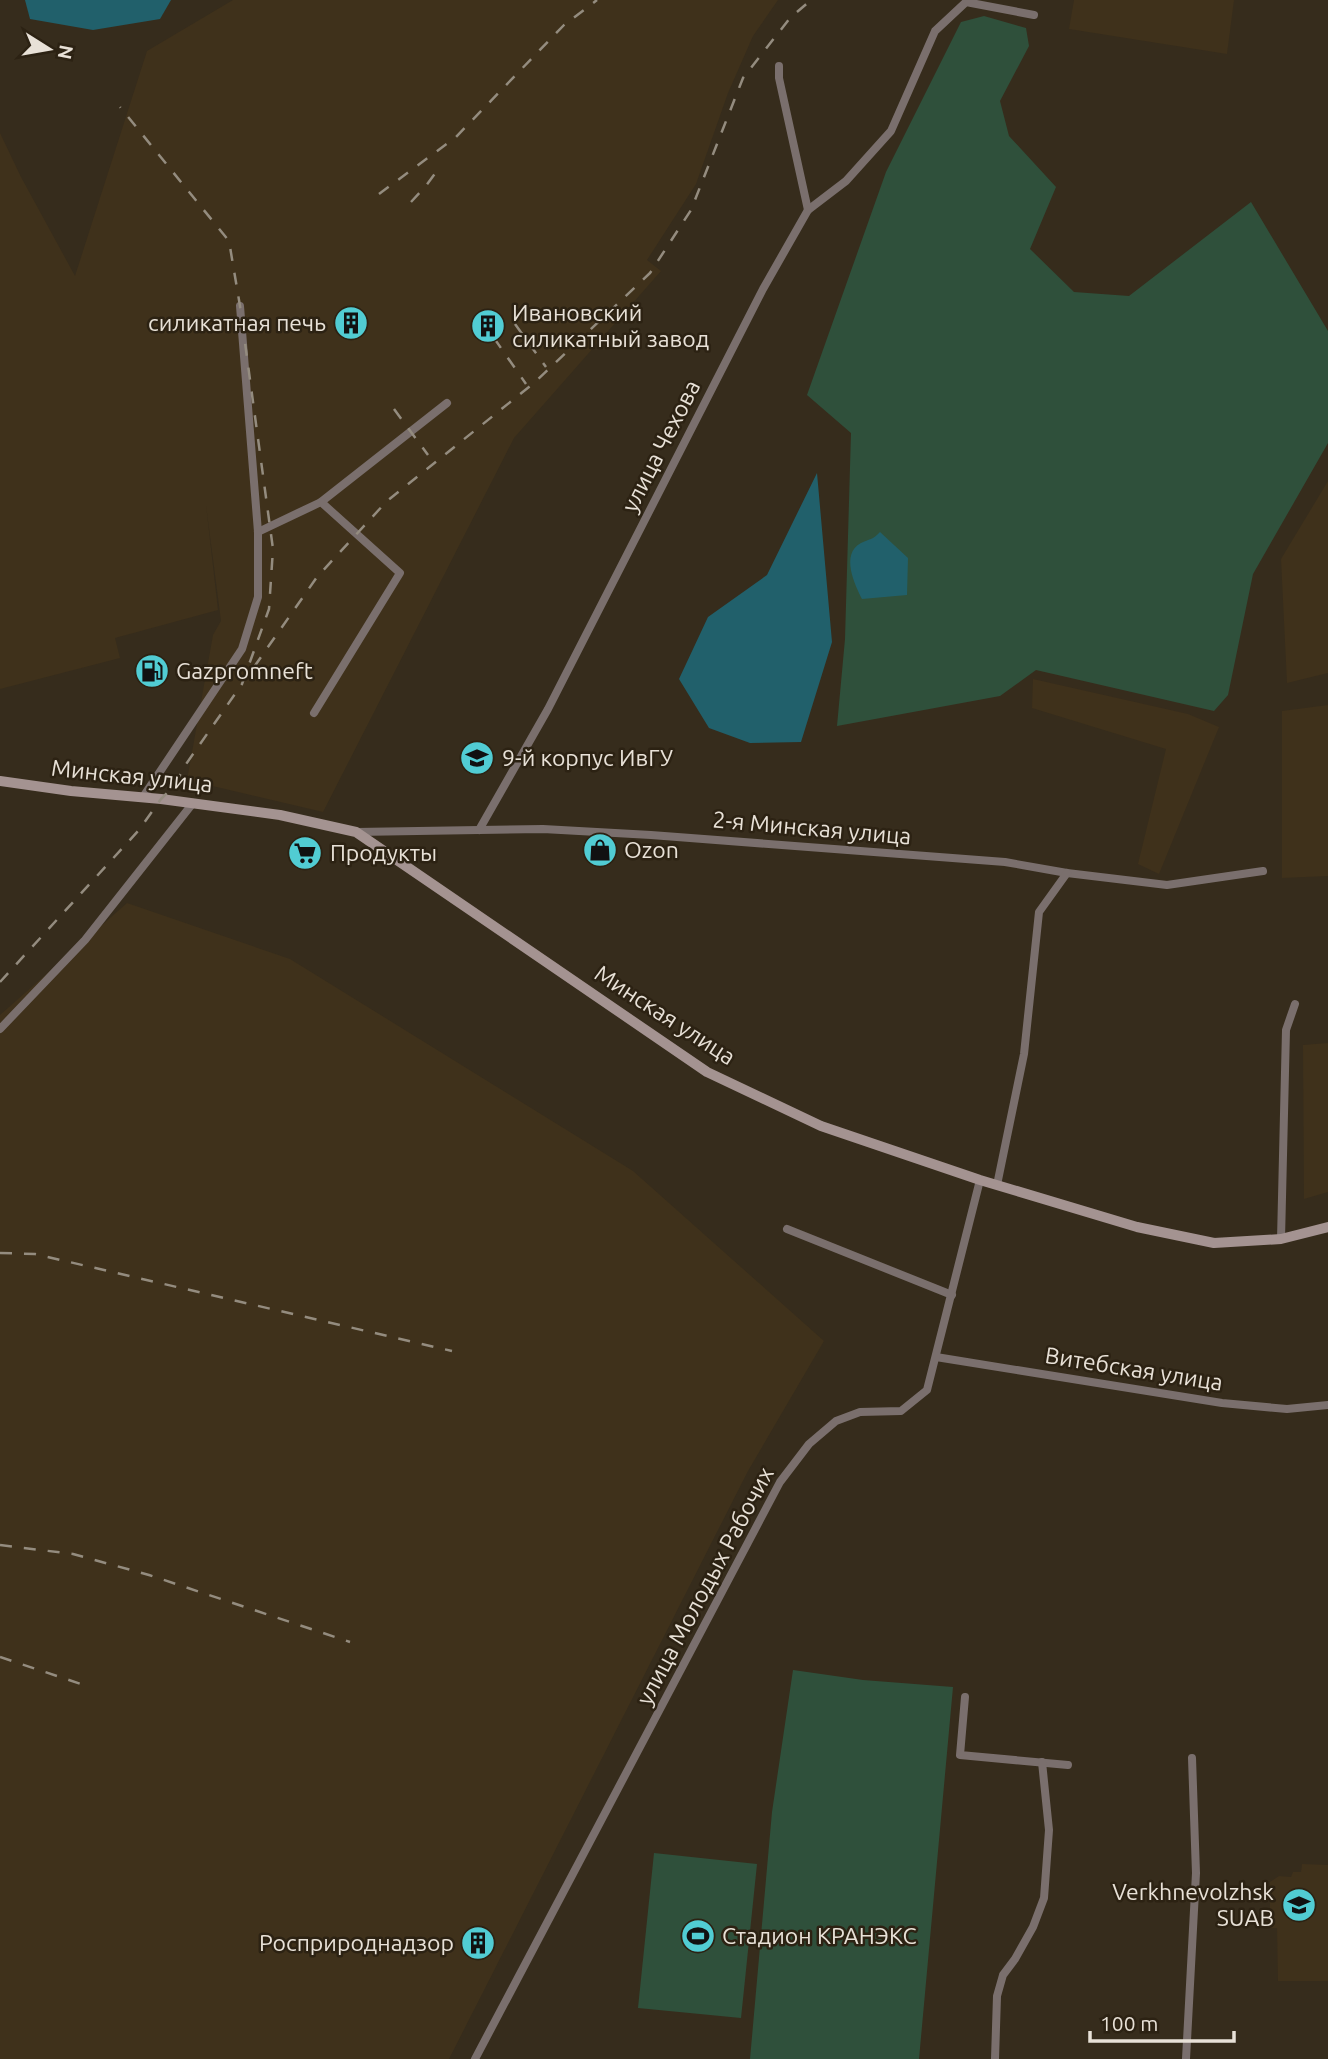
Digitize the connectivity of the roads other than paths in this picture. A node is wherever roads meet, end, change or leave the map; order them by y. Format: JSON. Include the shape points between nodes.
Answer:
{"nodes":[{"id":1,"x":968,"y":1,"type":"edge"},
{"id":2,"x":1034,"y":15,"type":"dead end"},
{"id":3,"x":779,"y":66,"type":"dead end"},
{"id":4,"x":808,"y":210,"type":"junction"},
{"id":5,"x":240,"y":306,"type":"dead end"},
{"id":6,"x":446,"y":403,"type":"dead end"},
{"id":7,"x":321,"y":502,"type":"junction"},
{"id":8,"x":258,"y":532,"type":"junction"},
{"id":9,"x":314,"y":713,"type":"dead end"},
{"id":10,"x":0,"y":782,"type":"edge"},
{"id":11,"x":143,"y":797,"type":"junction"},
{"id":12,"x":193,"y":803,"type":"junction"},
{"id":13,"x":479,"y":830,"type":"junction"},
{"id":14,"x":355,"y":832,"type":"junction"},
{"id":15,"x":1264,"y":871,"type":"dead end"},
{"id":16,"x":1067,"y":873,"type":"junction"},
{"id":17,"x":1295,"y":1004,"type":"dead end"},
{"id":18,"x":0,"y":1030,"type":"edge"},
{"id":19,"x":980,"y":1180,"type":"junction"},
{"id":20,"x":997,"y":1185,"type":"junction"},
{"id":21,"x":1328,"y":1227,"type":"edge"},
{"id":22,"x":787,"y":1229,"type":"dead end"},
{"id":23,"x":1281,"y":1238,"type":"junction"},
{"id":24,"x":952,"y":1295,"type":"junction"},
{"id":25,"x":936,"y":1357,"type":"junction"},
{"id":26,"x":1328,"y":1405,"type":"edge"},
{"id":27,"x":965,"y":1697,"type":"dead end"},
{"id":28,"x":1192,"y":1758,"type":"dead end"},
{"id":29,"x":1042,"y":1762,"type":"junction"},
{"id":30,"x":1068,"y":1765,"type":"dead end"},
{"id":31,"x":475,"y":2059,"type":"edge"},
{"id":32,"x":995,"y":2059,"type":"edge"},
{"id":33,"x":1186,"y":2059,"type":"edge"}],
"edges":[{"from":1,"to":2,"type":"street"},
{"from":1,"to":4,"type":"street","via":[[935,31],[891,131],[846,181]]},
{"from":3,"to":4,"type":"street"},
{"from":4,"to":13,"type":"street","name":"улица Чехова","via":[[548,709]]},
{"from":5,"to":8,"type":"street"},
{"from":6,"to":7,"type":"street"},
{"from":7,"to":8,"type":"street"},
{"from":7,"to":9,"type":"street","via":[[400,573]]},
{"from":8,"to":11,"type":"street","via":[[258,597],[242,649]]},
{"from":10,"to":11,"type":"main road","name":"Минская улица"},
{"from":11,"to":12,"type":"main road","name":"Минская улица"},
{"from":12,"to":14,"type":"main road","name":"Минская улица","via":[[297,818]]},
{"from":12,"to":18,"type":"street","via":[[85,940]]},
{"from":13,"to":14,"type":"street","name":"2-я Минская улица"},
{"from":13,"to":16,"type":"street","name":"2-я Минская улица","via":[[651,835],[1005,862]]},
{"from":14,"to":19,"type":"main road","name":"Минская улица","via":[[707,1072],[821,1126]]},
{"from":15,"to":16,"type":"street","name":"2-я Минская улица","via":[[1167,885]]},
{"from":16,"to":20,"type":"street","via":[[1039,912],[1024,1054]]},
{"from":17,"to":23,"type":"street","via":[[1286,1030]]},
{"from":19,"to":20,"type":"main road","name":"Минская улица"},
{"from":19,"to":24,"type":"street","name":"улица Молодых Рабочих"},
{"from":20,"to":23,"type":"main road","name":"Минская улица","via":[[1137,1227],[1214,1243]]},
{"from":21,"to":23,"type":"main road","name":"Минская улица"},
{"from":22,"to":24,"type":"street"},
{"from":24,"to":25,"type":"street","name":"улица Молодых Рабочих"},
{"from":25,"to":26,"type":"street","name":"Витебская улица","via":[[1222,1402],[1287,1409]]},
{"from":25,"to":31,"type":"street","name":"улица Молодых Рабочих","via":[[927,1390],[919,1397],[901,1411],[860,1412],[836,1421],[809,1444],[780,1482]]},
{"from":27,"to":29,"type":"street","via":[[960,1755]]},
{"from":28,"to":33,"type":"street","via":[[1196,1873]]},
{"from":29,"to":30,"type":"street"},
{"from":29,"to":32,"type":"street","via":[[1049,1830],[1044,1898],[1033,1927],[1003,1975],[997,1996]]}]}
